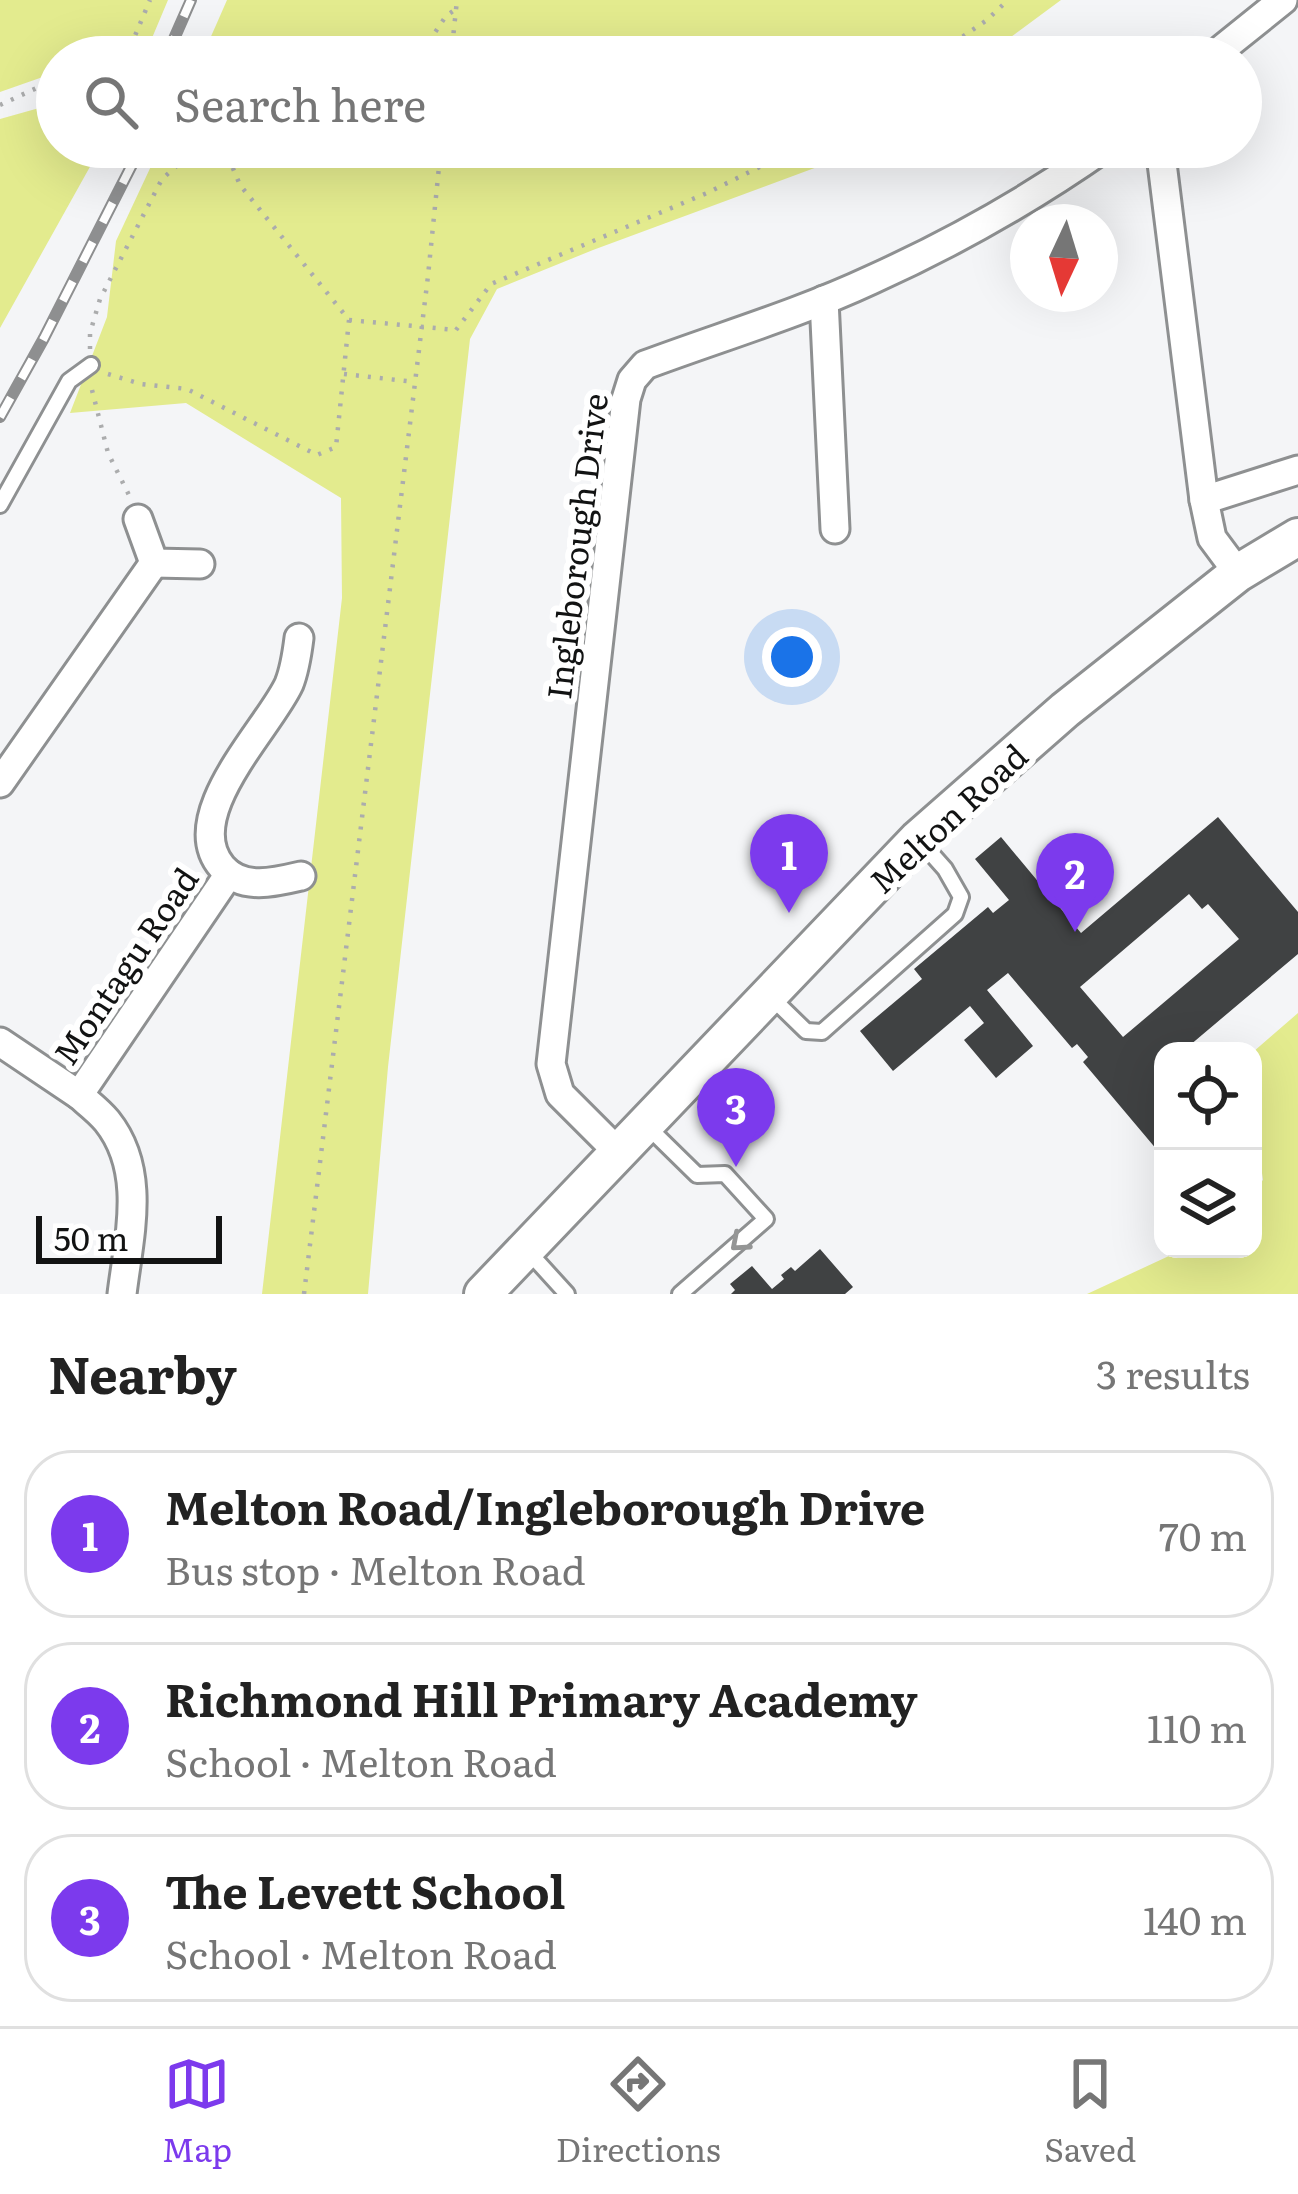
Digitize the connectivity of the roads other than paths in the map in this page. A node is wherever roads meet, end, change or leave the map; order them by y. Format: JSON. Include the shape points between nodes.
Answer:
{"nodes":[{"id":1,"x":1283,"y":0,"type":"edge"},
{"id":2,"x":1238,"y":36,"type":"edge"},
{"id":3,"x":1075,"y":168,"type":"edge"},
{"id":4,"x":1163,"y":168,"type":"edge"},
{"id":5,"x":824,"y":299,"type":"junction"},
{"id":6,"x":91,"y":367,"type":"road end"},
{"id":7,"x":1298,"y":470,"type":"edge"},
{"id":8,"x":1204,"y":500,"type":"junction"},
{"id":9,"x":0,"y":505,"type":"edge"},
{"id":10,"x":138,"y":519,"type":"road end"},
{"id":11,"x":835,"y":529,"type":"dead end"},
{"id":12,"x":1294,"y":550,"type":"edge"},
{"id":13,"x":154,"y":563,"type":"junction"},
{"id":14,"x":200,"y":564,"type":"dead end"},
{"id":15,"x":1238,"y":573,"type":"junction"},
{"id":16,"x":299,"y":638,"type":"dead end"},
{"id":17,"x":0,"y":783,"type":"edge"},
{"id":18,"x":918,"y":838,"type":"junction"},
{"id":19,"x":230,"y":874,"type":"junction"},
{"id":20,"x":302,"y":876,"type":"dead end"},
{"id":21,"x":769,"y":995,"type":"junction"},
{"id":22,"x":0,"y":1042,"type":"edge"},
{"id":23,"x":80,"y":1095,"type":"junction"},
{"id":24,"x":646,"y":1125,"type":"junction"},
{"id":25,"x":618,"y":1152,"type":"junction"},
{"id":26,"x":527,"y":1250,"type":"junction"},
{"id":27,"x":122,"y":1294,"type":"edge"},
{"id":28,"x":483,"y":1294,"type":"edge"},
{"id":29,"x":567,"y":1294,"type":"edge"},
{"id":30,"x":680,"y":1294,"type":"edge"}],
"edges":[{"from":1,"to":2,"type":"street"},
{"from":3,"to":5,"type":"street","name":"Ingleborough Drive","via":[[980,226]]},
{"from":4,"to":8,"type":"street"},
{"from":5,"to":11,"type":"street"},
{"from":5,"to":25,"type":"street","name":"Ingleborough Drive","via":[[645,364],[626,399],[551,1064],[560,1094]]},
{"from":6,"to":9,"type":"lane","via":[[69,382]]},
{"from":7,"to":8,"type":"street"},
{"from":8,"to":15,"type":"street","via":[[1212,538]]},
{"from":10,"to":13,"type":"street"},
{"from":12,"to":15,"type":"street","name":"Melton Road"},
{"from":13,"to":14,"type":"street"},
{"from":13,"to":17,"type":"street"},
{"from":15,"to":18,"type":"street","name":"Melton Road"},
{"from":16,"to":19,"type":"street","name":"Montagu Road","via":[[287,687],[216,805],[213,852]]},
{"from":18,"to":21,"type":"street","name":"Melton Road"},
{"from":18,"to":21,"type":"lane","via":[[961,897],[955,914],[822,1032],[806,1031]]},
{"from":19,"to":20,"type":"street","name":"Montagu Road","via":[[256,884]]},
{"from":19,"to":23,"type":"street","name":"Montagu Road"},
{"from":21,"to":24,"type":"street","name":"Melton Road"},
{"from":22,"to":23,"type":"street"},
{"from":23,"to":27,"type":"street","name":"Montagu Road","via":[[107,1121],[130,1168]]},
{"from":24,"to":25,"type":"street","name":"Melton Road"},
{"from":24,"to":30,"type":"lane","one_way":true,"via":[[697,1175],[725,1174],[766,1220]]},
{"from":25,"to":26,"type":"street","name":"Melton Road"},
{"from":26,"to":28,"type":"street","name":"Melton Road"},
{"from":26,"to":29,"type":"lane"}]}
